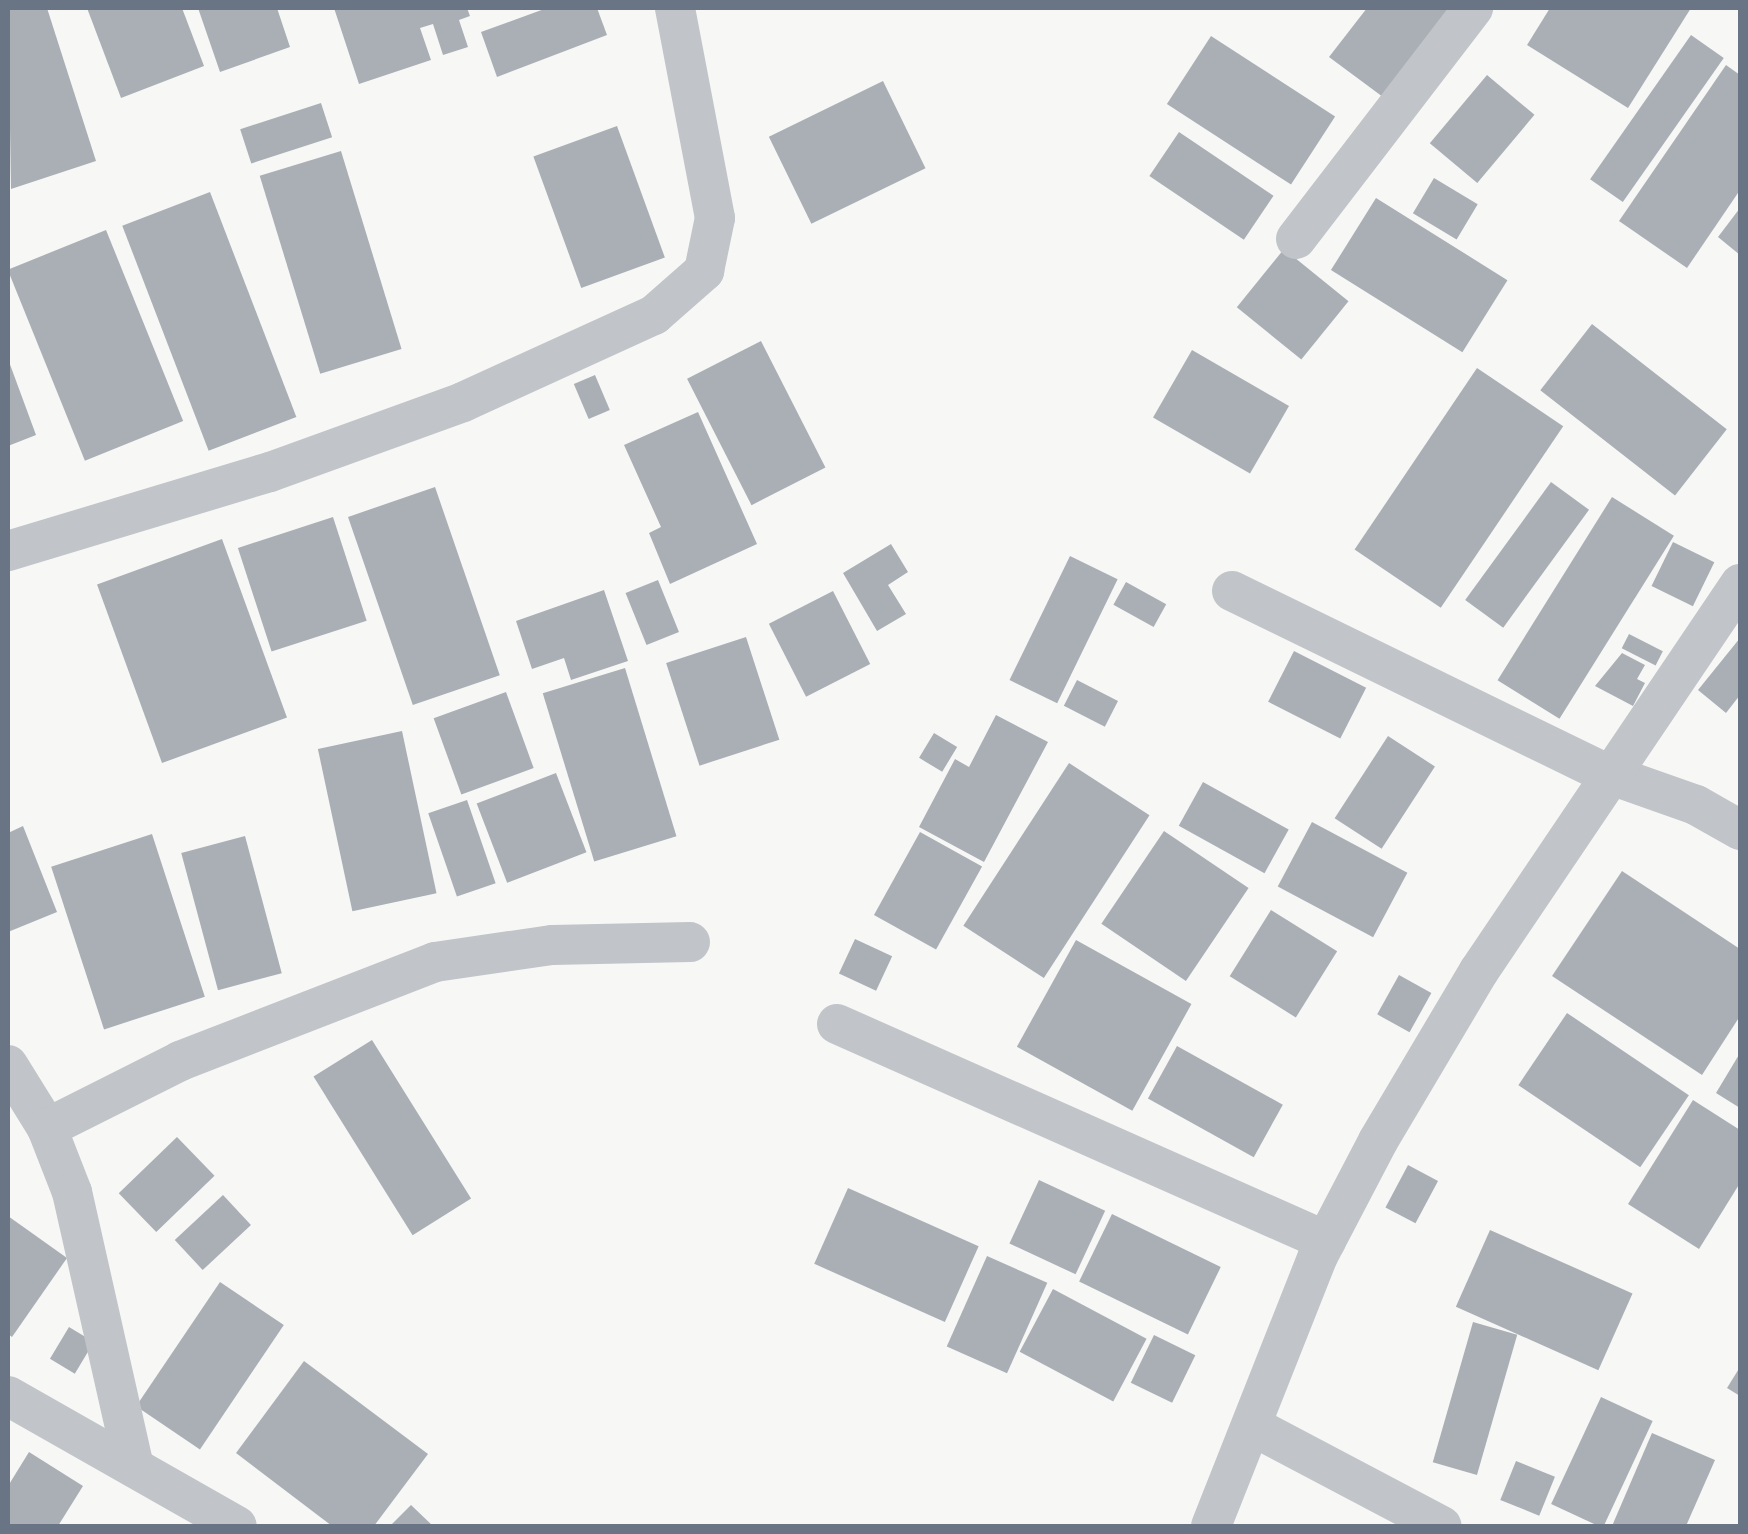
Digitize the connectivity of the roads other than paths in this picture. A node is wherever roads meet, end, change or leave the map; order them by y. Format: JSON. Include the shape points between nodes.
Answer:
{"nodes":[{"id":1,"x":675,"y":8,"type":"edge"},
{"id":2,"x":1473,"y":8,"type":"edge"},
{"id":3,"x":1296,"y":239,"type":"dead end"},
{"id":4,"x":8,"y":550,"type":"edge"},
{"id":5,"x":1740,"y":584,"type":"edge"},
{"id":6,"x":1232,"y":590,"type":"dead end"},
{"id":7,"x":1608,"y":774,"type":"junction"},
{"id":8,"x":1740,"y":830,"type":"edge"},
{"id":9,"x":690,"y":942,"type":"dead end"},
{"id":10,"x":837,"y":1024,"type":"dead end"},
{"id":11,"x":8,"y":1066,"type":"edge"},
{"id":12,"x":47,"y":1128,"type":"junction"},
{"id":13,"x":1326,"y":1241,"type":"junction"},
{"id":14,"x":8,"y":1396,"type":"edge"},
{"id":15,"x":1254,"y":1427,"type":"junction"},
{"id":16,"x":134,"y":1467,"type":"junction"},
{"id":17,"x":236,"y":1526,"type":"edge"},
{"id":18,"x":1212,"y":1526,"type":"edge"},
{"id":19,"x":1442,"y":1526,"type":"edge"}],
"edges":[{"from":1,"to":4,"type":"street","via":[[715,218],[704,272],[654,315],[446,408],[270,472]]},
{"from":2,"to":3,"type":"street"},
{"from":5,"to":7,"type":"street"},
{"from":6,"to":7,"type":"street"},
{"from":7,"to":8,"type":"street","via":[[1696,805]]},
{"from":7,"to":13,"type":"street","via":[[1479,971]]},
{"from":9,"to":12,"type":"street","via":[[552,945],[435,962],[180,1061]]},
{"from":10,"to":13,"type":"street"},
{"from":11,"to":12,"type":"street"},
{"from":12,"to":16,"type":"street","via":[[94,1269]]},
{"from":13,"to":15,"type":"street"},
{"from":14,"to":16,"type":"street"},
{"from":15,"to":18,"type":"street","via":[[1228,1473]]},
{"from":15,"to":19,"type":"street"},
{"from":16,"to":17,"type":"street"}]}
